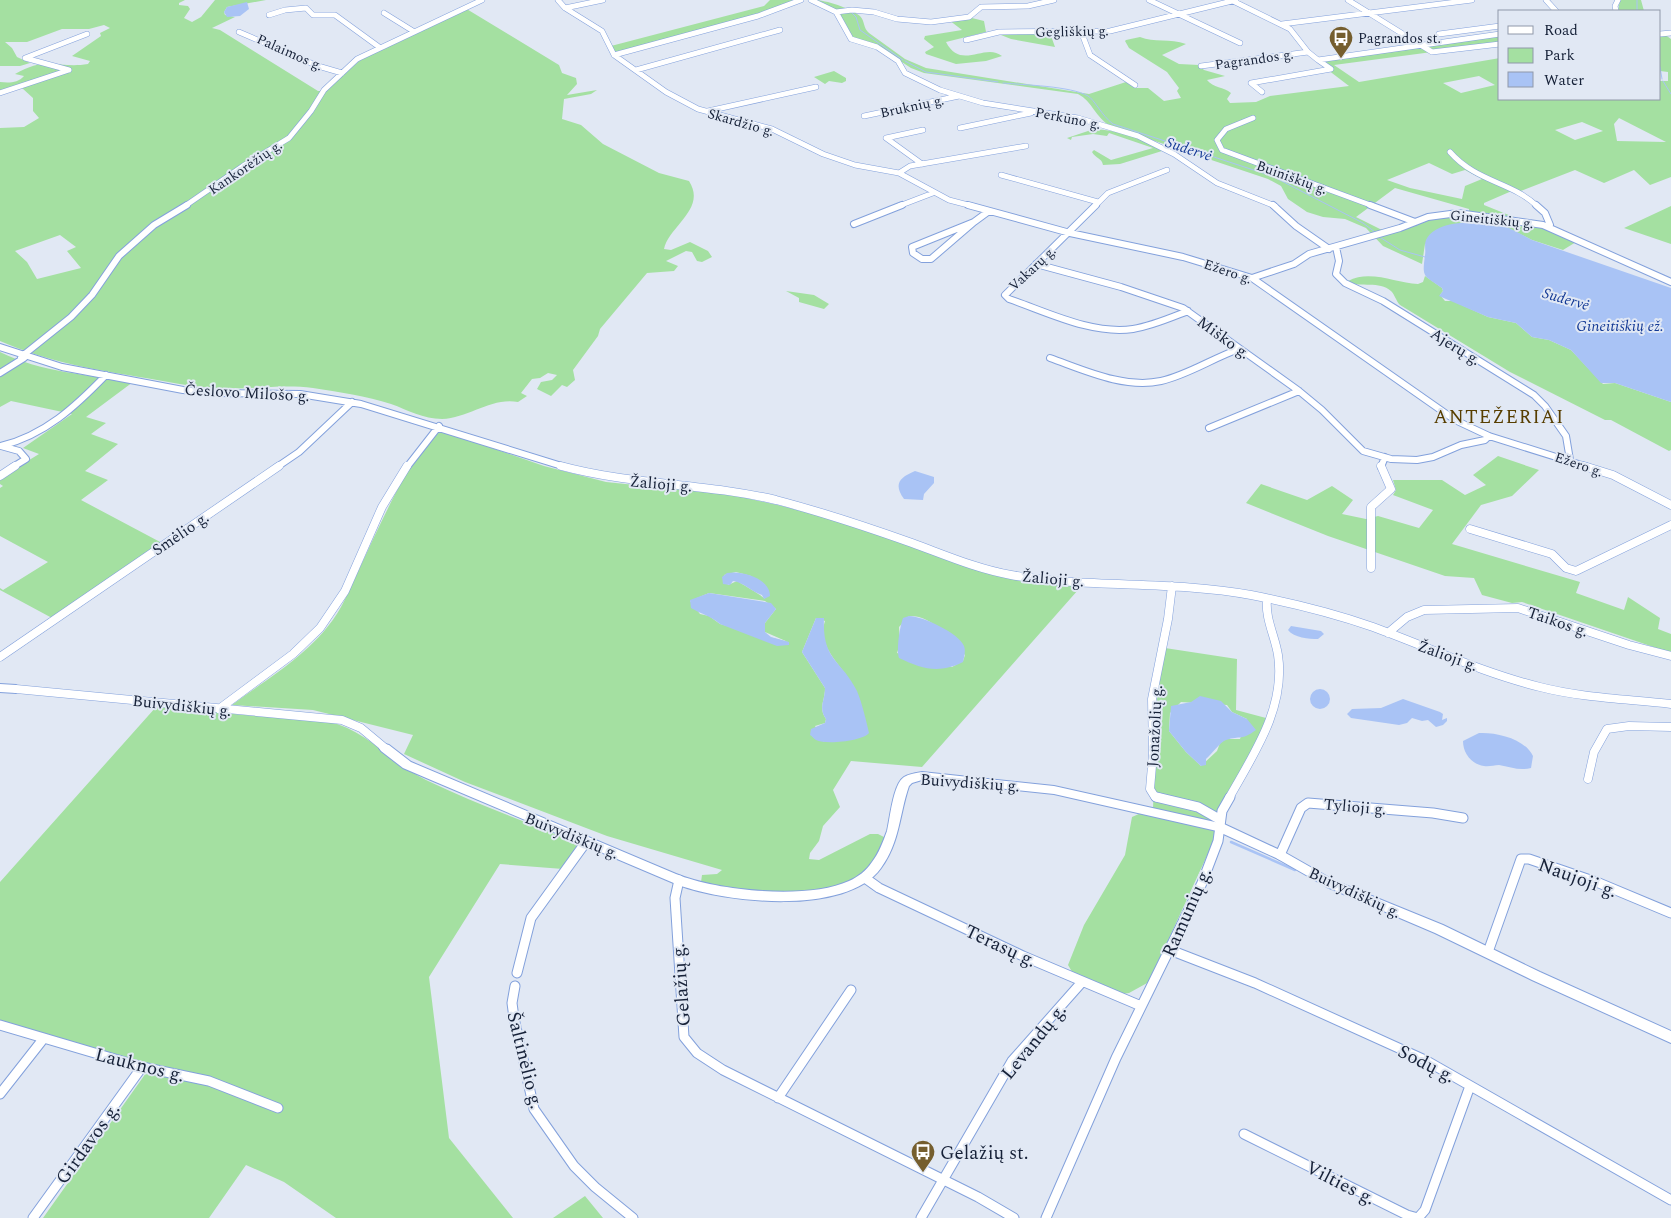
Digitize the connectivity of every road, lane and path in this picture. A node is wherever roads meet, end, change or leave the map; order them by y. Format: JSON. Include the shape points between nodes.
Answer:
{"nodes":[{"id":1,"x":482,"y":0,"type":"edge"},
{"id":2,"x":558,"y":0,"type":"edge"},
{"id":3,"x":603,"y":0,"type":"edge"},
{"id":4,"x":802,"y":0,"type":"edge"},
{"id":5,"x":811,"y":0,"type":"edge"},
{"id":6,"x":1054,"y":0,"type":"edge"},
{"id":7,"x":1149,"y":0,"type":"edge"},
{"id":8,"x":1233,"y":0,"type":"edge"},
{"id":9,"x":1348,"y":0,"type":"edge"},
{"id":10,"x":1472,"y":0,"type":"edge"},
{"id":11,"x":1546,"y":0,"type":"edge"},
{"id":12,"x":565,"y":8,"type":"junction"},
{"id":13,"x":1555,"y":10,"type":"edge"},
{"id":14,"x":836,"y":12,"type":"junction"},
{"id":15,"x":384,"y":13,"type":"dead end"},
{"id":16,"x":1368,"y":13,"type":"junction"},
{"id":17,"x":1178,"y":14,"type":"junction"},
{"id":18,"x":269,"y":15,"type":"dead end"},
{"id":19,"x":1282,"y":24,"type":"junction"},
{"id":20,"x":1498,"y":26,"type":"edge"},
{"id":21,"x":780,"y":30,"type":"dead end"},
{"id":22,"x":1081,"y":31,"type":"junction"},
{"id":23,"x":239,"y":32,"type":"dead end"},
{"id":24,"x":413,"y":32,"type":"junction"},
{"id":25,"x":87,"y":34,"type":"dead end"},
{"id":26,"x":1439,"y":34,"type":"dead end"},
{"id":27,"x":1498,"y":34,"type":"edge"},
{"id":28,"x":966,"y":40,"type":"dead end"},
{"id":29,"x":1240,"y":43,"type":"dead end"},
{"id":30,"x":1498,"y":44,"type":"edge"},
{"id":31,"x":1420,"y":46,"type":"junction"},
{"id":32,"x":379,"y":47,"type":"junction"},
{"id":33,"x":1310,"y":54,"type":"junction"},
{"id":34,"x":614,"y":55,"type":"junction"},
{"id":35,"x":1318,"y":60,"type":"junction"},
{"id":36,"x":1201,"y":66,"type":"dead end"},
{"id":37,"x":636,"y":70,"type":"junction"},
{"id":38,"x":342,"y":73,"type":"junction"},
{"id":39,"x":1135,"y":85,"type":"dead end"},
{"id":40,"x":816,"y":87,"type":"dead end"},
{"id":41,"x":1262,"y":92,"type":"dead end"},
{"id":42,"x":0,"y":93,"type":"edge"},
{"id":43,"x":959,"y":96,"type":"junction"},
{"id":44,"x":707,"y":112,"type":"junction"},
{"id":45,"x":1036,"y":112,"type":"junction"},
{"id":46,"x":864,"y":116,"type":"dead end"},
{"id":47,"x":1253,"y":118,"type":"dead end"},
{"id":48,"x":960,"y":128,"type":"dead end"},
{"id":49,"x":923,"y":130,"type":"dead end"},
{"id":50,"x":1026,"y":146,"type":"dead end"},
{"id":51,"x":1450,"y":152,"type":"dead end"},
{"id":52,"x":922,"y":164,"type":"junction"},
{"id":53,"x":1167,"y":170,"type":"dead end"},
{"id":54,"x":900,"y":173,"type":"junction"},
{"id":55,"x":1001,"y":175,"type":"dead end"},
{"id":56,"x":932,"y":193,"type":"junction"},
{"id":57,"x":1098,"y":202,"type":"junction"},
{"id":58,"x":989,"y":211,"type":"junction"},
{"id":59,"x":974,"y":222,"type":"junction"},
{"id":60,"x":1415,"y":222,"type":"junction"},
{"id":61,"x":854,"y":224,"type":"dead end"},
{"id":62,"x":1548,"y":227,"type":"junction"},
{"id":63,"x":1070,"y":233,"type":"junction"},
{"id":64,"x":1333,"y":248,"type":"junction"},
{"id":65,"x":1036,"y":264,"type":"junction"},
{"id":66,"x":1252,"y":278,"type":"junction"},
{"id":67,"x":1671,"y":282,"type":"edge"},
{"id":68,"x":1188,"y":311,"type":"junction"},
{"id":69,"x":0,"y":347,"type":"edge"},
{"id":70,"x":1239,"y":349,"type":"junction"},
{"id":71,"x":23,"y":358,"type":"junction"},
{"id":72,"x":1050,"y":358,"type":"dead end"},
{"id":73,"x":0,"y":373,"type":"edge"},
{"id":74,"x":106,"y":375,"type":"junction"},
{"id":75,"x":1299,"y":391,"type":"junction"},
{"id":76,"x":352,"y":402,"type":"junction"},
{"id":77,"x":439,"y":426,"type":"junction"},
{"id":78,"x":1209,"y":428,"type":"dead end"},
{"id":79,"x":1490,"y":436,"type":"junction"},
{"id":80,"x":1385,"y":458,"type":"junction"},
{"id":81,"x":1570,"y":460,"type":"junction"},
{"id":82,"x":0,"y":476,"type":"edge"},
{"id":83,"x":1671,"y":505,"type":"edge"},
{"id":84,"x":1671,"y":525,"type":"edge"},
{"id":85,"x":1470,"y":530,"type":"dead end"},
{"id":86,"x":1371,"y":568,"type":"dead end"},
{"id":87,"x":1172,"y":586,"type":"junction"},
{"id":88,"x":1267,"y":599,"type":"junction"},
{"id":89,"x":1388,"y":633,"type":"junction"},
{"id":90,"x":1671,"y":656,"type":"edge"},
{"id":91,"x":0,"y":657,"type":"edge"},
{"id":92,"x":0,"y":688,"type":"edge"},
{"id":93,"x":16,"y":689,"type":"joint"},
{"id":94,"x":1671,"y":704,"type":"edge"},
{"id":95,"x":219,"y":709,"type":"junction"},
{"id":96,"x":1671,"y":727,"type":"edge"},
{"id":97,"x":385,"y":748,"type":"joint"},
{"id":98,"x":1588,"y":779,"type":"dead end"},
{"id":99,"x":1463,"y":818,"type":"dead end"},
{"id":100,"x":1220,"y":823,"type":"junction"},
{"id":101,"x":586,"y":842,"type":"junction"},
{"id":102,"x":1280,"y":855,"type":"junction"},
{"id":103,"x":865,"y":878,"type":"junction"},
{"id":104,"x":679,"y":880,"type":"junction"},
{"id":105,"x":1671,"y":913,"type":"edge"},
{"id":106,"x":1170,"y":950,"type":"junction"},
{"id":107,"x":1488,"y":952,"type":"junction"},
{"id":108,"x":517,"y":973,"type":"dead end"},
{"id":109,"x":1082,"y":982,"type":"junction"},
{"id":110,"x":515,"y":986,"type":"dead end"},
{"id":111,"x":850,"y":990,"type":"dead end"},
{"id":112,"x":1141,"y":1006,"type":"junction"},
{"id":113,"x":0,"y":1025,"type":"edge"},
{"id":114,"x":1671,"y":1037,"type":"edge"},
{"id":115,"x":44,"y":1038,"type":"junction"},
{"id":116,"x":142,"y":1067,"type":"junction"},
{"id":117,"x":1470,"y":1086,"type":"junction"},
{"id":118,"x":0,"y":1094,"type":"edge"},
{"id":119,"x":778,"y":1098,"type":"junction"},
{"id":120,"x":278,"y":1108,"type":"dead end"},
{"id":121,"x":1244,"y":1134,"type":"dead end"},
{"id":122,"x":943,"y":1180,"type":"junction"},
{"id":123,"x":1671,"y":1200,"type":"edge"},
{"id":124,"x":33,"y":1218,"type":"edge"},
{"id":125,"x":633,"y":1218,"type":"edge"},
{"id":126,"x":922,"y":1218,"type":"edge"},
{"id":127,"x":1014,"y":1218,"type":"edge"},
{"id":128,"x":1046,"y":1218,"type":"edge"},
{"id":129,"x":1418,"y":1218,"type":"edge"}],
"edges":[{"from":1,"to":24,"type":"street","name":"Kankorėžių g."},
{"from":2,"to":12,"type":"street","name":"Skardžio g."},
{"from":3,"to":12,"type":"street"},
{"from":4,"to":34,"type":"street","via":[[758,16]]},
{"from":5,"to":14,"type":"street"},
{"from":6,"to":14,"type":"street","via":[[1028,6],[984,6],[977,8],[969,17],[931,22],[897,19],[874,12]]},
{"from":7,"to":17,"type":"street"},
{"from":8,"to":17,"type":"street","name":"Gegliškių g."},
{"from":8,"to":19,"type":"street"},
{"from":9,"to":16,"type":"street"},
{"from":10,"to":16,"type":"street"},
{"from":11,"to":13,"type":"street"},
{"from":12,"to":34,"type":"street","name":"Skardžio g.","via":[[599,29]]},
{"from":14,"to":43,"type":"street","name":"Perkūno g.","via":[[851,40],[876,47],[898,61],[907,74]]},
{"from":15,"to":24,"type":"street"},
{"from":16,"to":19,"type":"street"},
{"from":16,"to":31,"type":"street"},
{"from":17,"to":22,"type":"street","name":"Gegliškių g.","via":[[1115,30]]},
{"from":17,"to":29,"type":"street"},
{"from":18,"to":32,"type":"street","via":[[306,8],[313,16],[335,15]]},
{"from":19,"to":33,"type":"street","via":[[1293,31]]},
{"from":20,"to":26,"type":"street"},
{"from":21,"to":37,"type":"street"},
{"from":22,"to":28,"type":"street","name":"Gegliškių g.","via":[[999,32]]},
{"from":22,"to":39,"type":"street","via":[[1090,55]]},
{"from":23,"to":38,"type":"street","name":"Palaimos g."},
{"from":24,"to":32,"type":"street","name":"Kankorėžių g."},
{"from":25,"to":42,"type":"street","via":[[25,58],[69,70]]},
{"from":27,"to":31,"type":"street"},
{"from":30,"to":31,"type":"street","via":[[1435,53]]},
{"from":31,"to":35,"type":"street"},
{"from":32,"to":38,"type":"street","name":"Kankorėžių g.","via":[[361,56]]},
{"from":33,"to":35,"type":"street"},
{"from":33,"to":36,"type":"street","name":"Pagrandos g."},
{"from":34,"to":37,"type":"street","name":"Skardžio g."},
{"from":35,"to":41,"type":"street","via":[[1331,69],[1250,83]]},
{"from":37,"to":44,"type":"street","name":"Skardžio g.","via":[[672,95]]},
{"from":38,"to":71,"type":"street","name":"Kankorėžių g.","via":[[324,90],[312,111],[289,138],[154,225],[119,256],[92,295],[71,317]]},
{"from":40,"to":44,"type":"street"},
{"from":43,"to":45,"type":"street","name":"Perkūno g."},
{"from":43,"to":46,"type":"street","name":"Bruknių g."},
{"from":44,"to":54,"type":"street","name":"Skardžio g.","via":[[772,129],[823,154],[855,165]]},
{"from":45,"to":48,"type":"street"},
{"from":45,"to":64,"type":"street","name":"Perkūno g.","via":[[1088,120],[1143,138],[1218,183],[1275,206],[1296,226]]},
{"from":47,"to":60,"type":"street","name":"Buiniškių g.","via":[[1222,132],[1217,140],[1222,150]]},
{"from":49,"to":52,"type":"street","via":[[886,138]]},
{"from":50,"to":52,"type":"street"},
{"from":51,"to":62,"type":"street","via":[[1468,171],[1528,199],[1547,216]]},
{"from":52,"to":54,"type":"street","via":[[906,167]]},
{"from":53,"to":57,"type":"street","name":"Vakarų g.","via":[[1117,189]]},
{"from":54,"to":56,"type":"street","name":"Ežero g."},
{"from":55,"to":57,"type":"street"},
{"from":56,"to":58,"type":"street","name":"Ežero g."},
{"from":56,"to":61,"type":"street"},
{"from":57,"to":63,"type":"street","name":"Vakarų g."},
{"from":58,"to":59,"type":"street"},
{"from":58,"to":63,"type":"street","name":"Ežero g."},
{"from":59,"to":59,"type":"street","via":[[912,247],[913,253],[931,259]]},
{"from":60,"to":62,"type":"street","name":"Gineitiškių g.","via":[[1431,216],[1458,213]]},
{"from":60,"to":64,"type":"street","name":"Gineitiškių g."},
{"from":62,"to":67,"type":"street","name":"Gineitiškių g."},
{"from":63,"to":65,"type":"street","name":"Vakarų g."},
{"from":63,"to":66,"type":"street","name":"Ežero g.","via":[[1176,255]]},
{"from":64,"to":66,"type":"street","name":"Gineitiškių g.","via":[[1309,254],[1294,264]]},
{"from":64,"to":81,"type":"street","name":"Ajerų g.","via":[[1339,261],[1336,274],[1345,283],[1383,301],[1540,400],[1566,436]]},
{"from":65,"to":68,"type":"street","name":"Miško g.","via":[[1121,287]]},
{"from":65,"to":68,"type":"street","name":"Vakarų g.","via":[[1006,291],[1007,298],[1116,330],[1139,327]]},
{"from":66,"to":79,"type":"street","name":"Ežero g.","via":[[1442,412]]},
{"from":68,"to":70,"type":"street","name":"Miško g."},
{"from":69,"to":71,"type":"street","name":"Česlovo Milošo g."},
{"from":70,"to":72,"type":"street","via":[[1153,382],[1103,375]]},
{"from":70,"to":75,"type":"street","name":"Miško g."},
{"from":71,"to":73,"type":"street"},
{"from":71,"to":74,"type":"street","name":"Česlovo Milošo g."},
{"from":74,"to":76,"type":"street","name":"Česlovo Milošo g.","via":[[195,391],[290,392]]},
{"from":74,"to":82,"type":"street","via":[[56,423],[23,440],[1,446],[16,449],[26,459]]},
{"from":75,"to":78,"type":"street"},
{"from":75,"to":80,"type":"street","name":"Miško g.","via":[[1333,420],[1358,448]]},
{"from":76,"to":77,"type":"street","name":"Česlovo Milošo g."},
{"from":76,"to":91,"type":"street","name":"Smėlio g.","via":[[298,452]]},
{"from":77,"to":87,"type":"street","name":"Žalioji g.","via":[[594,475],[740,493],[843,518],[1000,573]]},
{"from":77,"to":95,"type":"street","via":[[398,479],[345,589],[314,637]]},
{"from":79,"to":80,"type":"street","name":"Miško g.","via":[[1425,458]]},
{"from":79,"to":81,"type":"street","name":"Ežero g."},
{"from":80,"to":86,"type":"street","via":[[1381,468],[1391,489],[1372,507]]},
{"from":81,"to":83,"type":"street","name":"Ežero g.","via":[[1634,484]]},
{"from":84,"to":85,"type":"street","via":[[1576,571],[1566,568],[1552,554]]},
{"from":87,"to":88,"type":"street","name":"Žalioji g."},
{"from":87,"to":100,"type":"street","name":"Jonažolių g.","via":[[1152,699],[1150,789],[1155,797],[1198,806]]},
{"from":88,"to":89,"type":"street","name":"Žalioji g.","via":[[1323,611]]},
{"from":88,"to":100,"type":"street","name":"Ramunių g.","via":[[1266,610],[1274,637],[1279,675],[1274,710]]},
{"from":89,"to":90,"type":"street","name":"Taikos g.","via":[[1407,617],[1424,610],[1518,608]]},
{"from":89,"to":94,"type":"street","name":"Žalioji g.","via":[[1540,687]]},
{"from":92,"to":93,"type":"main road","name":"Buivydiškių g."},
{"from":93,"to":95,"type":"street","name":"Buivydiškių g."},
{"from":95,"to":97,"type":"street","name":"Buivydiškių g.","via":[[342,720],[361,728]]},
{"from":96,"to":98,"type":"street","via":[[1607,729],[1594,752]]},
{"from":97,"to":101,"type":"main road","name":"Buivydiškių g.","via":[[407,765]]},
{"from":99,"to":102,"type":"street","name":"Tylioji g.","via":[[1308,803],[1301,808]]},
{"from":100,"to":102,"type":"main road","name":"Buivydiškių g."},
{"from":100,"to":103,"type":"main road","name":"Buivydiškių g.","via":[[1054,790],[922,776],[904,784],[891,837],[876,866]]},
{"from":100,"to":106,"type":"street","name":"Ramunių g.","via":[[1214,852]]},
{"from":101,"to":104,"type":"main road","name":"Buivydiškių g."},
{"from":101,"to":108,"type":"street","via":[[531,918]]},
{"from":102,"to":107,"type":"main road","name":"Buivydiškių g.","via":[[1331,884]]},
{"from":103,"to":104,"type":"main road","name":"Buivydiškių g.","via":[[850,887],[831,892],[777,895],[729,893]]},
{"from":103,"to":109,"type":"street","name":"Terasų g.","via":[[880,888]]},
{"from":104,"to":119,"type":"street","name":"Gelažių g.","via":[[676,900],[684,1037],[708,1061]]},
{"from":105,"to":107,"type":"street","name":"Naujoji g.","via":[[1599,883],[1521,859]]},
{"from":106,"to":112,"type":"street","name":"Ramunių g."},
{"from":106,"to":117,"type":"street","name":"Sodų g.","via":[[1382,1040]]},
{"from":107,"to":114,"type":"main road","name":"Buivydiškių g."},
{"from":109,"to":112,"type":"street","name":"Terasų g."},
{"from":109,"to":122,"type":"street","name":"Levandų g.","via":[[1012,1060]]},
{"from":110,"to":125,"type":"street","name":"Šaltinėlio g.","via":[[514,1018],[534,1109],[574,1166]]},
{"from":111,"to":119,"type":"street"},
{"from":112,"to":128,"type":"street","name":"Ramunių g."},
{"from":113,"to":115,"type":"street","name":"Lauknos g."},
{"from":115,"to":116,"type":"street","name":"Lauknos g."},
{"from":115,"to":118,"type":"street"},
{"from":116,"to":120,"type":"street","name":"Lauknos g.","via":[[209,1081]]},
{"from":116,"to":124,"type":"street","name":"Girdavos g."},
{"from":117,"to":123,"type":"street","name":"Sodų g."},
{"from":117,"to":129,"type":"street","name":"Vilties g.","via":[[1425,1210]]},
{"from":119,"to":122,"type":"street","name":"Gelažių g."},
{"from":121,"to":129,"type":"street","name":"Vilties g."},
{"from":122,"to":126,"type":"street"},
{"from":122,"to":127,"type":"street","name":"Gelažių g."}]}
